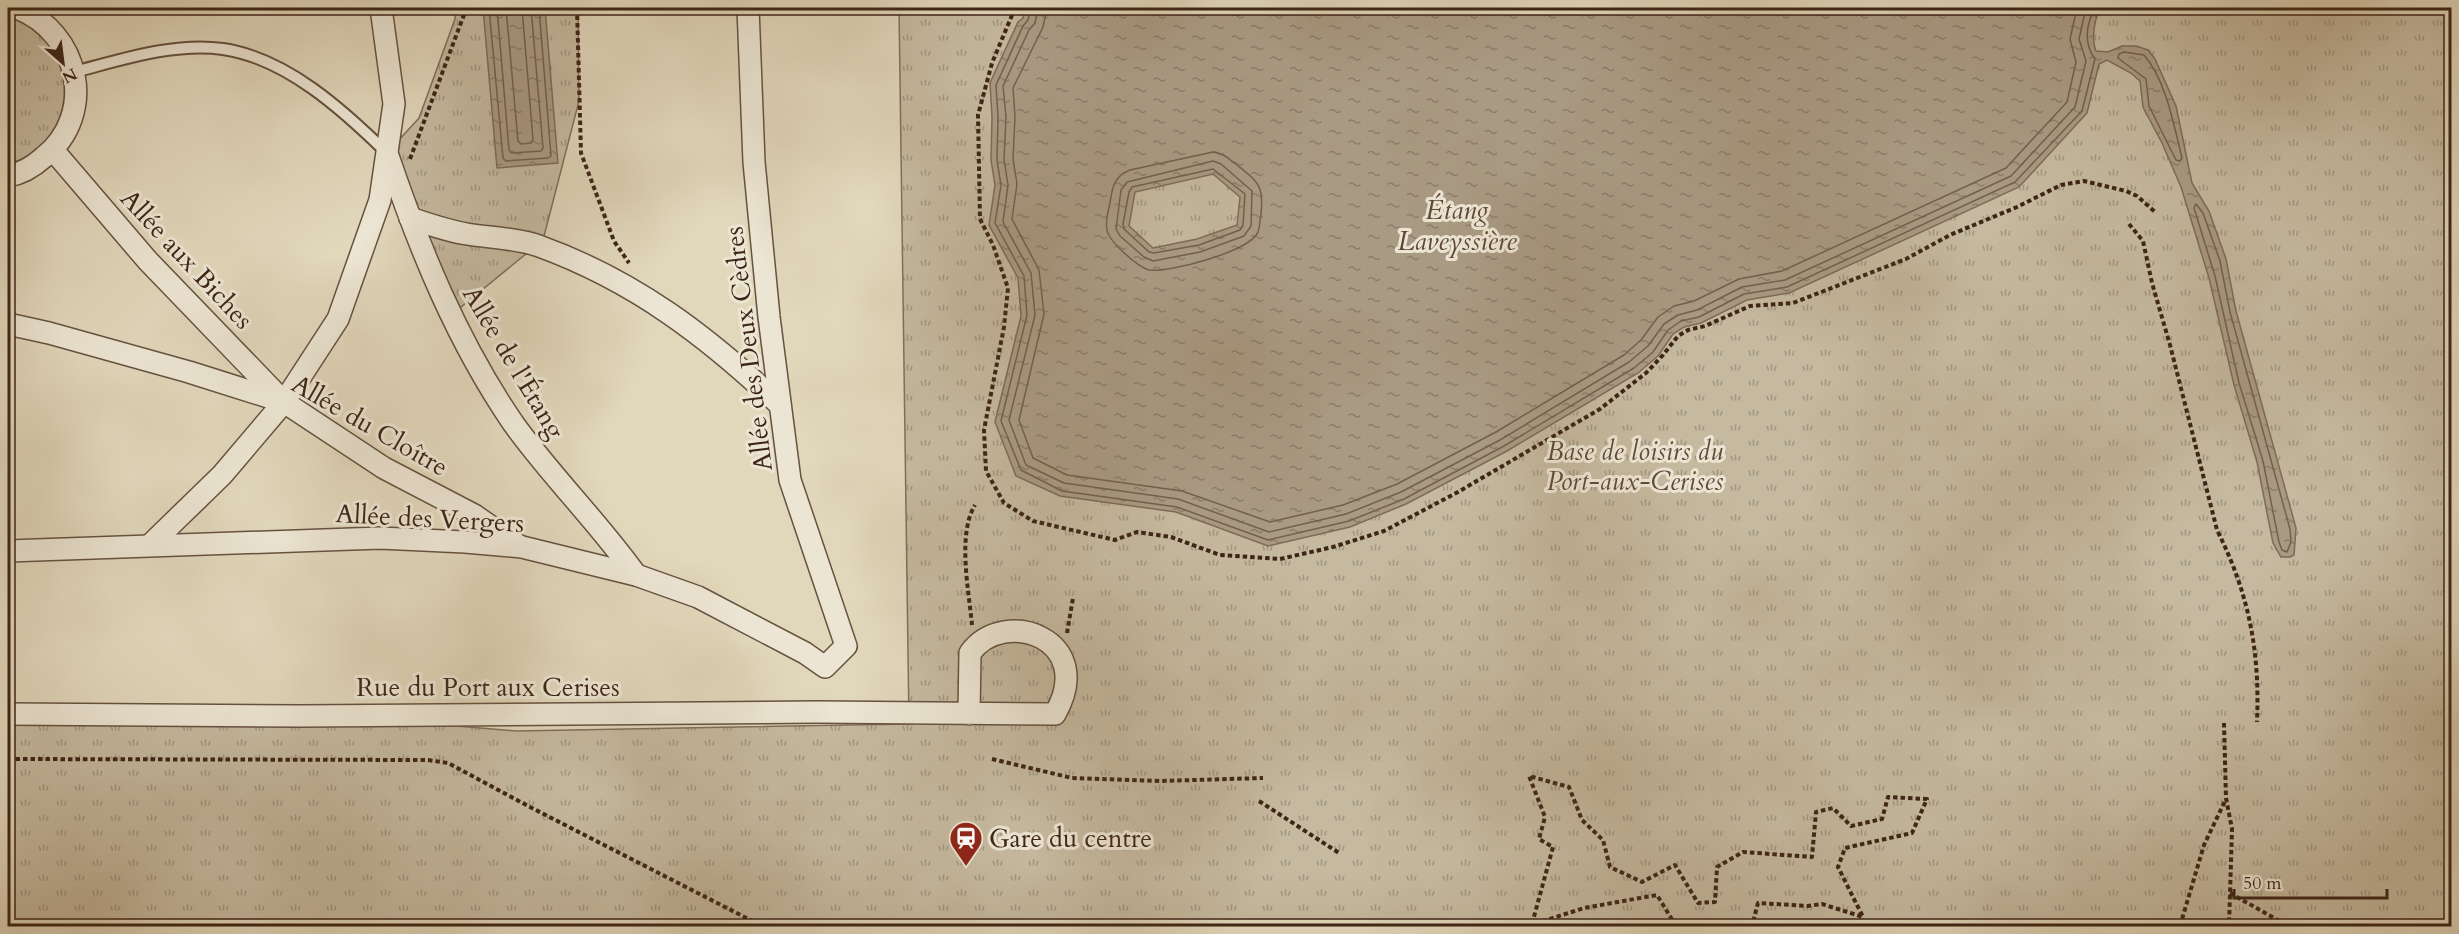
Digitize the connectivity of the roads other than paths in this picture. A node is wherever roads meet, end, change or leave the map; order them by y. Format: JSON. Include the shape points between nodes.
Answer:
{"nodes":[{"id":1,"x":381,"y":8,"type":"edge"},
{"id":2,"x":748,"y":8,"type":"edge"},
{"id":3,"x":27,"y":9,"type":"edge"},
{"id":4,"x":74,"y":72,"type":"junction"},
{"id":5,"x":53,"y":150,"type":"junction"},
{"id":6,"x":387,"y":153,"type":"junction"},
{"id":7,"x":8,"y":176,"type":"edge"},
{"id":8,"x":410,"y":218,"type":"junction"},
{"id":9,"x":8,"y":324,"type":"edge"},
{"id":10,"x":284,"y":402,"type":"junction"},
{"id":11,"x":780,"y":405,"type":"junction"},
{"id":12,"x":150,"y":545,"type":"junction"},
{"id":13,"x":522,"y":547,"type":"junction"},
{"id":14,"x":8,"y":551,"type":"edge"},
{"id":15,"x":636,"y":575,"type":"junction"},
{"id":16,"x":825,"y":667,"type":"joint"},
{"id":17,"x":8,"y":714,"type":"edge"},
{"id":18,"x":969,"y":714,"type":"junction"}],
"edges":[{"from":1,"to":6,"type":"street","via":[[394,104]]},
{"from":2,"to":11,"type":"street","name":"Allée des Deux Cèdres","via":[[754,162]]},
{"from":3,"to":4,"type":"street","via":[[51,29],[66,49]]},
{"from":4,"to":5,"type":"street","via":[[73,109],[68,127]]},
{"from":4,"to":6,"type":"lane","via":[[170,50],[223,49],[248,56],[298,80],[327,99]]},
{"from":5,"to":7,"type":"street","via":[[34,165]]},
{"from":5,"to":10,"type":"street","name":"Allée aux Biches","via":[[148,261]]},
{"from":6,"to":8,"type":"street","name":"Allée de l'Étang"},
{"from":6,"to":10,"type":"street","via":[[380,200],[338,319]]},
{"from":8,"to":11,"type":"street","via":[[464,234],[537,245],[597,272],[653,301],[697,331]]},
{"from":8,"to":15,"type":"street","name":"Allée de l'Étang","via":[[450,316],[513,422]]},
{"from":9,"to":10,"type":"street","name":"Allée du Cloître","via":[[189,372]]},
{"from":10,"to":12,"type":"street","via":[[222,475]]},
{"from":10,"to":13,"type":"street","name":"Allée du Cloître","via":[[384,468],[474,515]]},
{"from":11,"to":16,"type":"street","name":"Allée des Deux Cèdres","via":[[790,480],[846,646]]},
{"from":12,"to":13,"type":"street","name":"Allée des Vergers","via":[[380,538]]},
{"from":12,"to":14,"type":"street","name":"Allée des Vergers"},
{"from":13,"to":15,"type":"street","name":"Allée des Vergers"},
{"from":15,"to":16,"type":"street","name":"Allée des Vergers","via":[[698,597]]},
{"from":17,"to":18,"type":"street","name":"Rue du Port aux Cerises"},
{"from":18,"to":18,"type":"street","name":"Rue du Port aux Cerises","via":[[970,653],[998,633],[1021,632],[1042,637],[1065,660],[1066,688],[1055,714]]}]}
